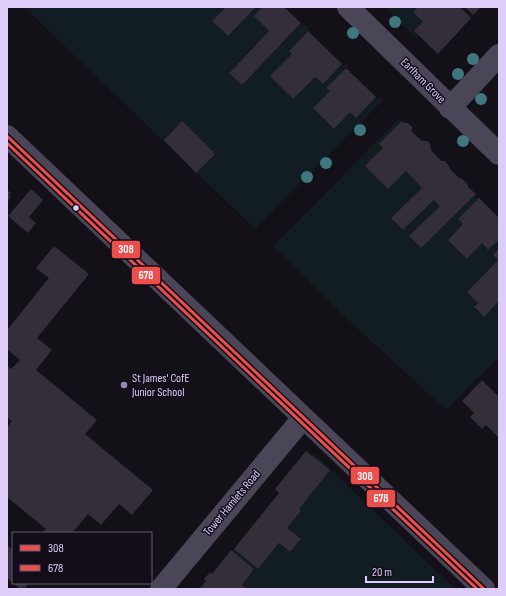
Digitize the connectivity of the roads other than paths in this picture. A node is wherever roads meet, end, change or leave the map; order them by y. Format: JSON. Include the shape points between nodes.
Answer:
{"nodes":[{"id":1,"x":348,"y":7,"type":"edge"},
{"id":2,"x":499,"y":55,"type":"edge"},
{"id":3,"x":450,"y":108,"type":"junction"},
{"id":4,"x":7,"y":136,"type":"edge"},
{"id":5,"x":499,"y":154,"type":"edge"},
{"id":6,"x":303,"y":418,"type":"junction"},
{"id":7,"x":161,"y":589,"type":"edge"},
{"id":8,"x":484,"y":589,"type":"edge"}],
"edges":[{"from":1,"to":3,"type":"street","name":"Earlham Grove"},
{"from":2,"to":3,"type":"street"},
{"from":3,"to":5,"type":"street","name":"Earlham Grove"},
{"from":4,"to":6,"type":"street"},
{"from":6,"to":7,"type":"street","name":"Tower Hamlets Road"},
{"from":6,"to":8,"type":"street"}]}
